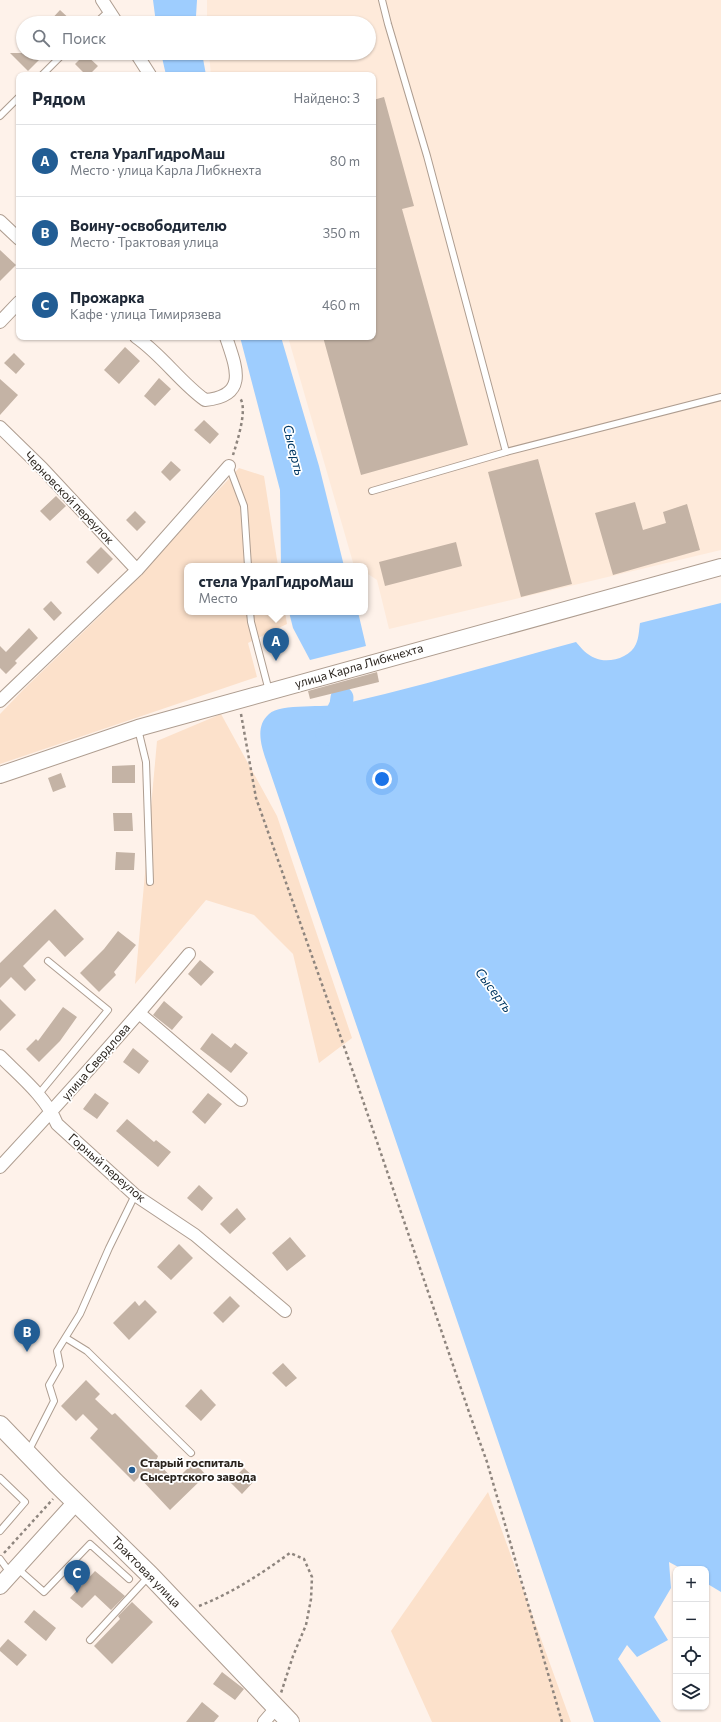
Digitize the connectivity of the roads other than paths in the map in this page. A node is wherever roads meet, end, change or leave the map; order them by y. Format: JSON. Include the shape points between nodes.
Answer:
{"nodes":[{"id":1,"x":102,"y":0,"type":"edge"},
{"id":2,"x":382,"y":0,"type":"edge"},
{"id":3,"x":109,"y":11,"type":"junction"},
{"id":4,"x":104,"y":16,"type":"edge"},
{"id":5,"x":112,"y":16,"type":"edge"},
{"id":6,"x":57,"y":60,"type":"edge"},
{"id":7,"x":140,"y":60,"type":"edge"},
{"id":8,"x":45,"y":72,"type":"edge"},
{"id":9,"x":148,"y":72,"type":"edge"},
{"id":10,"x":16,"y":100,"type":"edge"},
{"id":11,"x":0,"y":116,"type":"edge"},
{"id":12,"x":0,"y":221,"type":"edge"},
{"id":13,"x":16,"y":236,"type":"edge"},
{"id":14,"x":16,"y":305,"type":"edge"},
{"id":15,"x":0,"y":322,"type":"edge"},
{"id":16,"x":140,"y":340,"type":"edge"},
{"id":17,"x":227,"y":340,"type":"edge"},
{"id":18,"x":721,"y":397,"type":"edge"},
{"id":19,"x":0,"y":427,"type":"edge"},
{"id":20,"x":506,"y":452,"type":"junction"},
{"id":21,"x":228,"y":466,"type":"joint"},
{"id":22,"x":372,"y":491,"type":"dead end"},
{"id":23,"x":248,"y":563,"type":"edge"},
{"id":24,"x":721,"y":567,"type":"edge"},
{"id":25,"x":137,"y":570,"type":"junction"},
{"id":26,"x":250,"y":615,"type":"edge"},
{"id":27,"x":269,"y":691,"type":"junction"},
{"id":28,"x":0,"y":701,"type":"edge"},
{"id":29,"x":138,"y":728,"type":"junction"},
{"id":30,"x":0,"y":775,"type":"edge"},
{"id":31,"x":150,"y":882,"type":"dead end"},
{"id":32,"x":189,"y":954,"type":"dead end"},
{"id":33,"x":48,"y":961,"type":"dead end"},
{"id":34,"x":139,"y":1013,"type":"junction"},
{"id":35,"x":0,"y":1056,"type":"edge"},
{"id":36,"x":38,"y":1095,"type":"junction"},
{"id":37,"x":241,"y":1100,"type":"dead end"},
{"id":38,"x":52,"y":1112,"type":"junction"},
{"id":39,"x":0,"y":1167,"type":"edge"},
{"id":40,"x":135,"y":1195,"type":"junction"},
{"id":41,"x":284,"y":1311,"type":"dead end"},
{"id":42,"x":66,"y":1338,"type":"junction"},
{"id":43,"x":0,"y":1425,"type":"edge"},
{"id":44,"x":27,"y":1453,"type":"junction"},
{"id":45,"x":191,"y":1453,"type":"dead end"},
{"id":46,"x":0,"y":1478,"type":"edge"},
{"id":47,"x":76,"y":1502,"type":"junction"},
{"id":48,"x":0,"y":1531,"type":"edge"},
{"id":49,"x":0,"y":1559,"type":"edge"},
{"id":50,"x":14,"y":1571,"type":"junction"},
{"id":51,"x":150,"y":1574,"type":"junction"},
{"id":52,"x":129,"y":1579,"type":"dead end"},
{"id":53,"x":0,"y":1586,"type":"edge"},
{"id":54,"x":90,"y":1640,"type":"dead end"},
{"id":55,"x":276,"y":1708,"type":"junction"},
{"id":56,"x":264,"y":1722,"type":"edge"},
{"id":57,"x":290,"y":1722,"type":"edge"}],
"edges":[{"from":1,"to":3,"type":"street"},
{"from":2,"to":20,"type":"lane","via":[[427,156]]},
{"from":3,"to":4,"type":"lane"},
{"from":3,"to":5,"type":"street"},
{"from":6,"to":8,"type":"lane"},
{"from":7,"to":9,"type":"street"},
{"from":10,"to":11,"type":"lane"},
{"from":12,"to":13,"type":"street"},
{"from":14,"to":15,"type":"street"},
{"from":16,"to":17,"type":"street","via":[[205,400],[216,399],[235,385],[236,376]]},
{"from":18,"to":20,"type":"lane"},
{"from":19,"to":25,"type":"street","name":"Черновской переулок"},
{"from":20,"to":22,"type":"lane"},
{"from":21,"to":23,"type":"lane","via":[[244,506]]},
{"from":21,"to":25,"type":"street"},
{"from":24,"to":27,"type":"street","name":"улица Карла Либкнехта"},
{"from":25,"to":28,"type":"street"},
{"from":26,"to":27,"type":"lane"},
{"from":27,"to":29,"type":"street","name":"улица Карла Либкнехта"},
{"from":29,"to":30,"type":"street","name":"улица Карла Либкнехта"},
{"from":29,"to":31,"type":"lane","via":[[146,762]]},
{"from":32,"to":34,"type":"street","name":"улица Свердлова"},
{"from":33,"to":36,"type":"lane","via":[[108,1010]]},
{"from":34,"to":37,"type":"street"},
{"from":34,"to":38,"type":"street","name":"улица Свердлова"},
{"from":35,"to":36,"type":"street","name":"Горный переулок"},
{"from":36,"to":38,"type":"street","name":"Горный переулок"},
{"from":38,"to":39,"type":"street","name":"улица Свердлова"},
{"from":38,"to":40,"type":"street","name":"Горный переулок","via":[[57,1124]]},
{"from":40,"to":41,"type":"street","name":"Горный переулок","via":[[195,1235]]},
{"from":40,"to":42,"type":"lane","via":[[80,1314]]},
{"from":42,"to":44,"type":"lane","via":[[57,1351],[60,1366],[49,1385],[54,1401]]},
{"from":42,"to":45,"type":"lane","via":[[87,1351]]},
{"from":43,"to":44,"type":"main road","name":"Трактовая улица"},
{"from":44,"to":47,"type":"main road","name":"Трактовая улица"},
{"from":46,"to":48,"type":"lane","via":[[25,1502]]},
{"from":47,"to":50,"type":"street"},
{"from":47,"to":51,"type":"main road","name":"Трактовая улица"},
{"from":49,"to":50,"type":"lane"},
{"from":50,"to":52,"type":"lane","via":[[44,1592],[90,1544]]},
{"from":50,"to":53,"type":"street"},
{"from":51,"to":54,"type":"lane"},
{"from":51,"to":55,"type":"main road","name":"Трактовая улица"},
{"from":55,"to":56,"type":"street"},
{"from":55,"to":57,"type":"main road","name":"Трактовая улица"}]}
